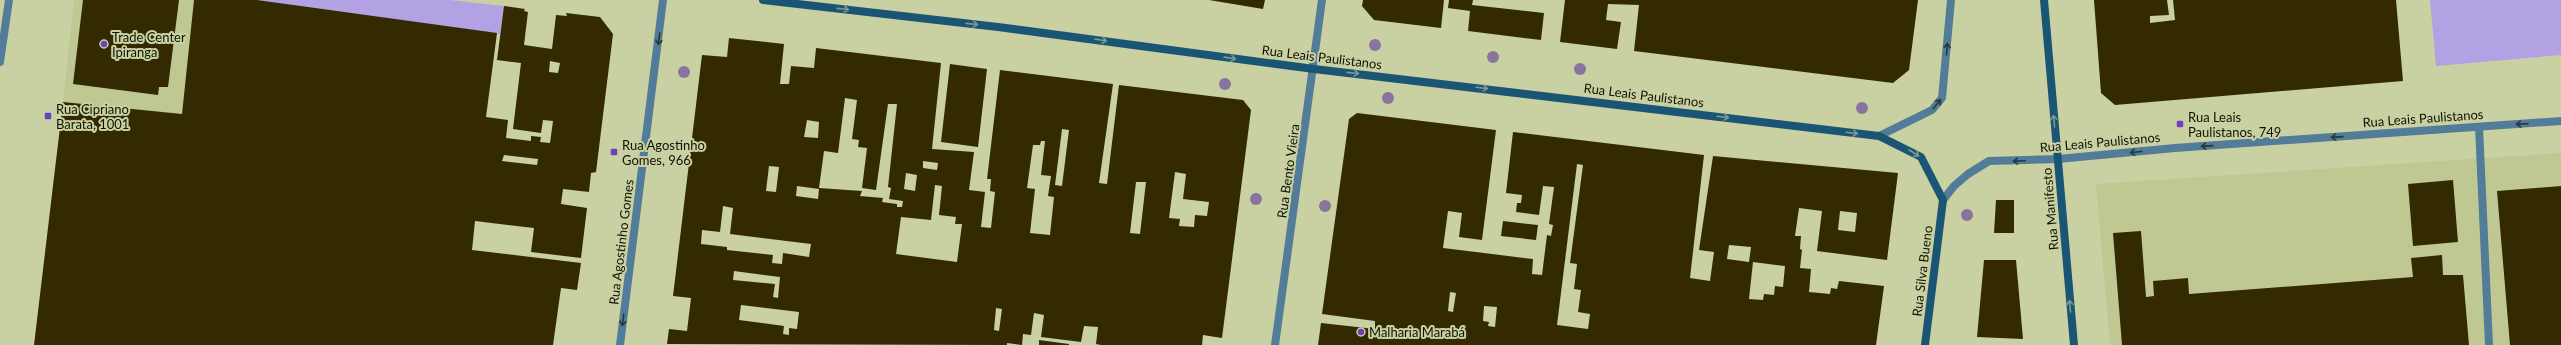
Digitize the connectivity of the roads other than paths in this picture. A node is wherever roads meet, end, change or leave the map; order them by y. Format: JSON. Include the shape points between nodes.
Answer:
{"nodes":[{"id":1,"x":9,"y":0,"type":"edge"},
{"id":2,"x":663,"y":0,"type":"edge"},
{"id":3,"x":763,"y":0,"type":"edge"},
{"id":4,"x":1322,"y":0,"type":"edge"},
{"id":5,"x":1951,"y":0,"type":"edge"},
{"id":6,"x":2044,"y":0,"type":"edge"},
{"id":7,"x":0,"y":62,"type":"edge"},
{"id":8,"x":1314,"y":69,"type":"junction"},
{"id":9,"x":2561,"y":121,"type":"edge"},
{"id":10,"x":2479,"y":126,"type":"junction"},
{"id":11,"x":1879,"y":136,"type":"junction"},
{"id":12,"x":2058,"y":159,"type":"junction"},
{"id":13,"x":1943,"y":200,"type":"junction"},
{"id":14,"x":620,"y":345,"type":"edge"},
{"id":15,"x":1275,"y":345,"type":"edge"},
{"id":16,"x":1924,"y":345,"type":"edge"},
{"id":17,"x":2074,"y":345,"type":"edge"},
{"id":18,"x":2489,"y":345,"type":"edge"}],
"edges":[{"from":1,"to":7,"type":"street"},
{"from":2,"to":14,"type":"street","name":"Rua Agostinho Gomes","one_way":true},
{"from":3,"to":8,"type":"main road","name":"Rua Leais Paulistanos","one_way":true,"via":[[998,27]]},
{"from":4,"to":8,"type":"street","name":"Rua Bento Vieira"},
{"from":11,"to":5,"type":"street","one_way":true,"via":[[1932,110],[1942,98]]},
{"from":12,"to":6,"type":"main road","name":"Rua Manifesto","one_way":true},
{"from":8,"to":11,"type":"main road","name":"Rua Leais Paulistanos","one_way":true},
{"from":8,"to":15,"type":"street","name":"Rua Bento Vieira"},
{"from":9,"to":10,"type":"street","name":"Rua Leais Paulistanos","one_way":true},
{"from":10,"to":12,"type":"street","name":"Rua Leais Paulistanos","one_way":true},
{"from":10,"to":18,"type":"street"},
{"from":11,"to":13,"type":"main road","name":"Rua Leais Paulistanos","one_way":true,"via":[[1921,157]]},
{"from":12,"to":13,"type":"street","name":"Rua Leais Paulistanos","one_way":true,"via":[[1989,162],[1968,174]]},
{"from":17,"to":12,"type":"main road","name":"Rua Manifesto","one_way":true},
{"from":13,"to":16,"type":"main road","name":"Rua Silva Bueno"}]}
